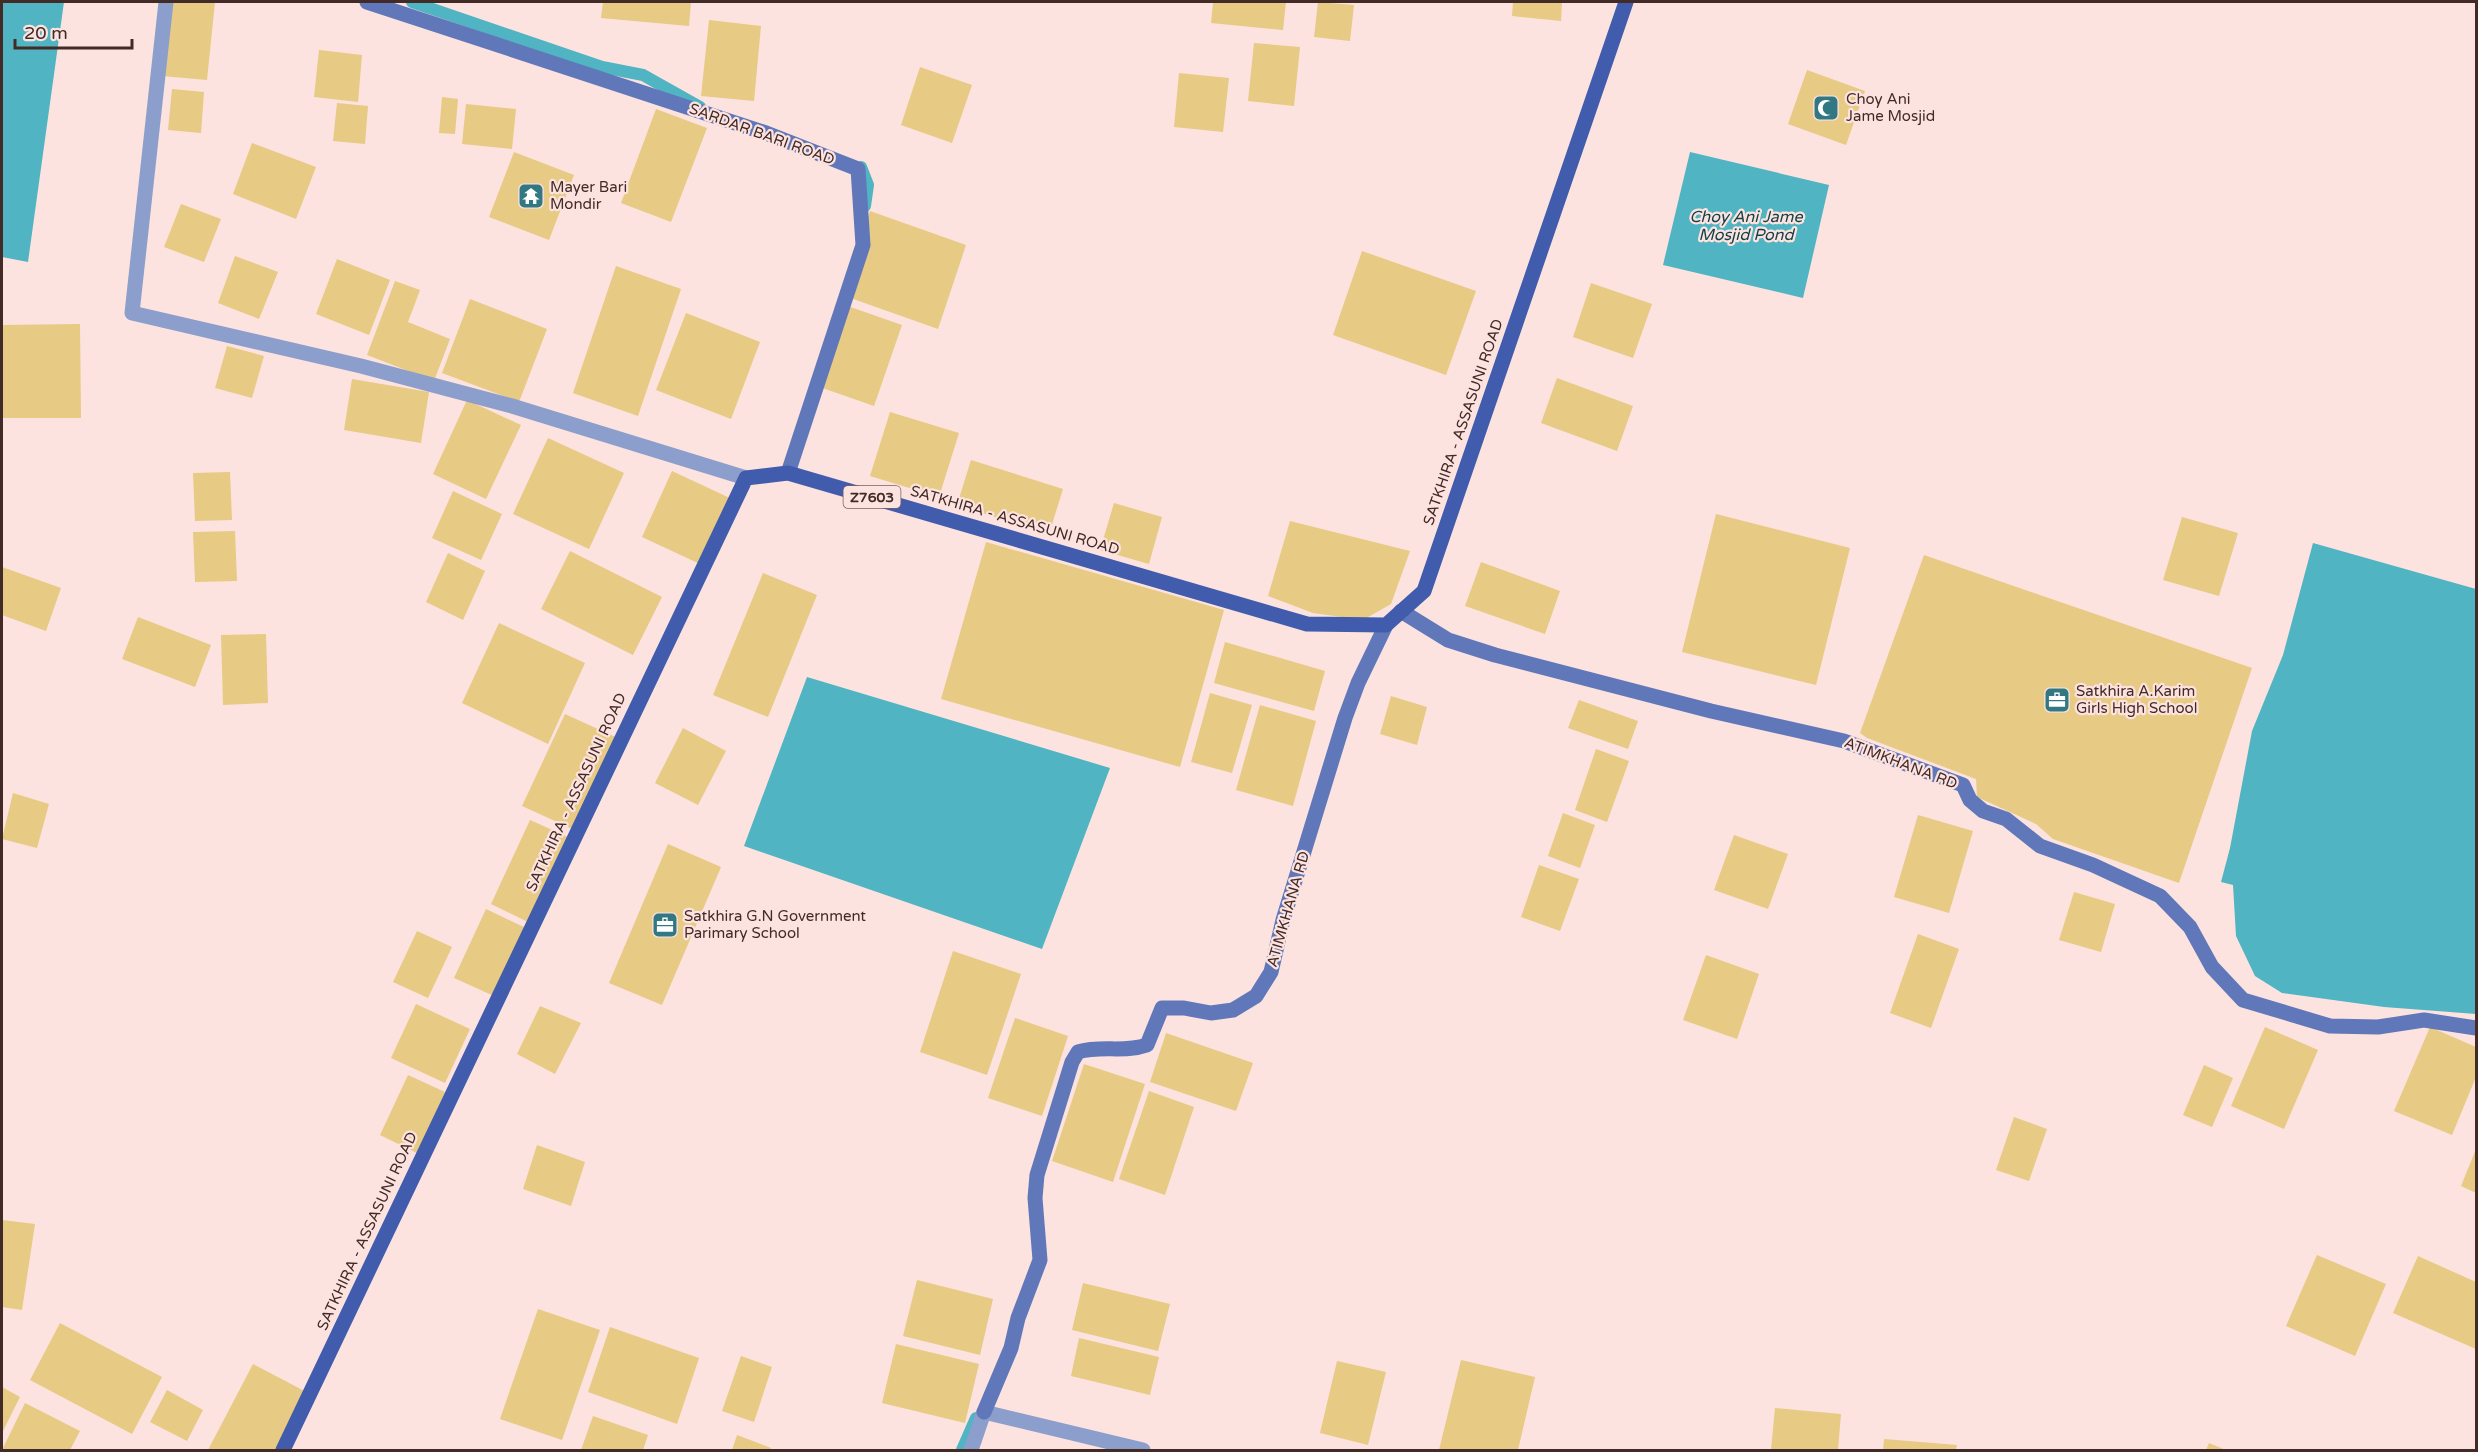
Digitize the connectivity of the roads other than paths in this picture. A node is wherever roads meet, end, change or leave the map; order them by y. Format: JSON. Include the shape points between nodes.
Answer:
{"nodes":[{"id":1,"x":166,"y":2,"type":"edge"},
{"id":2,"x":367,"y":2,"type":"edge"},
{"id":3,"x":1626,"y":2,"type":"edge"},
{"id":4,"x":788,"y":472,"type":"junction"},
{"id":5,"x":746,"y":478,"type":"junction"},
{"id":6,"x":1401,"y":611,"type":"junction"},
{"id":7,"x":1386,"y":625,"type":"junction"},
{"id":8,"x":2476,"y":1028,"type":"edge"},
{"id":9,"x":984,"y":1412,"type":"junction"},
{"id":10,"x":283,"y":1450,"type":"edge"},
{"id":11,"x":971,"y":1450,"type":"edge"},
{"id":12,"x":1143,"y":1450,"type":"edge"}],
"edges":[{"from":1,"to":5,"type":"street","via":[[132,314],[361,366],[512,406]]},
{"from":2,"to":4,"type":"main road","name":"SARDAR BARI ROAD","via":[[766,133],[858,169],[863,244]]},
{"from":3,"to":6,"type":"main road","name":"SATKHIRA - ASSASUNI ROAD","via":[[1424,591]]},
{"from":4,"to":5,"type":"main road","name":"SATKHIRA - ASSASUNI ROAD","number":"Z7603"},
{"from":4,"to":7,"type":"main road","name":"SATKHIRA - ASSASUNI ROAD","number":"Z7603","via":[[1307,624]]},
{"from":5,"to":10,"type":"main road","name":"SATKHIRA - ASSASUNI ROAD"},
{"from":6,"to":7,"type":"main road","name":"SATKHIRA - ASSASUNI ROAD"},
{"from":6,"to":8,"type":"main road","name":"ATIMKHANA RD","via":[[1449,640],[1495,655],[1844,741],[1963,785],[1970,800],[1983,811],[2006,819],[2040,846],[2094,865],[2160,896],[2190,927],[2212,967],[2243,1000],[2330,1026],[2378,1028],[2424,1020]]},
{"from":7,"to":9,"type":"main road","name":"ATIMKHANA RD","via":[[1345,718],[1283,920],[1271,972],[1256,996],[1233,1010],[1211,1013],[1162,1008],[1147,1045],[1135,1049],[1088,1049],[1078,1052],[1072,1062],[1037,1176],[1040,1260],[1017,1318],[1011,1348]]},
{"from":9,"to":11,"type":"street"},
{"from":9,"to":12,"type":"street"}]}
